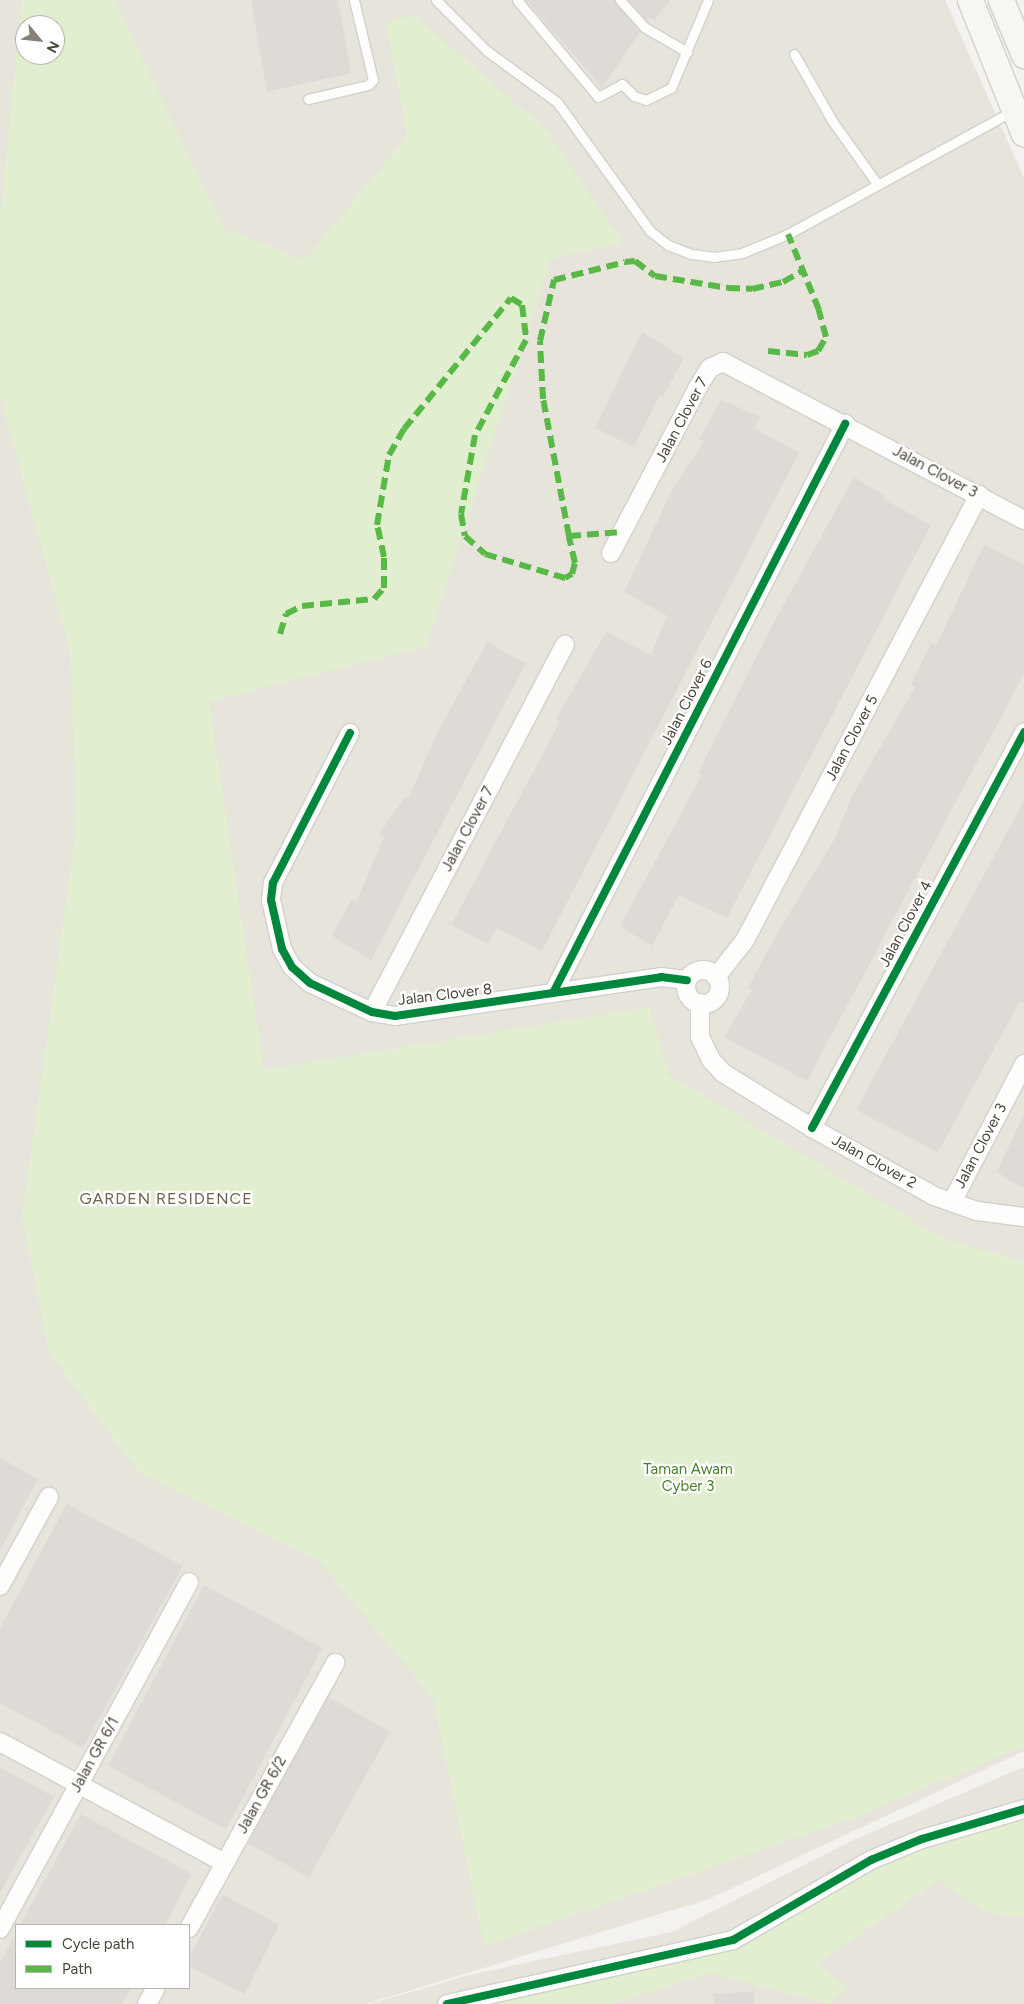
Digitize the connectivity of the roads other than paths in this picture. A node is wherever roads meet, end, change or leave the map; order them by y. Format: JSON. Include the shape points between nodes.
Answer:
{"nodes":[{"id":1,"x":354,"y":0,"type":"edge"},
{"id":2,"x":436,"y":0,"type":"edge"},
{"id":3,"x":517,"y":0,"type":"edge"},
{"id":4,"x":620,"y":0,"type":"edge"},
{"id":5,"x":708,"y":0,"type":"edge"},
{"id":6,"x":970,"y":0,"type":"edge"},
{"id":7,"x":1001,"y":0,"type":"edge"},
{"id":8,"x":687,"y":52,"type":"junction"},
{"id":9,"x":794,"y":54,"type":"dead end"},
{"id":10,"x":1024,"y":55,"type":"edge"},
{"id":11,"x":308,"y":99,"type":"dead end"},
{"id":12,"x":1020,"y":108,"type":"edge"},
{"id":13,"x":1024,"y":134,"type":"edge"},
{"id":14,"x":878,"y":184,"type":"junction"},
{"id":15,"x":845,"y":424,"type":"junction"},
{"id":16,"x":979,"y":495,"type":"junction"},
{"id":17,"x":1024,"y":520,"type":"edge"},
{"id":18,"x":611,"y":553,"type":"dead end"},
{"id":19,"x":565,"y":645,"type":"dead end"},
{"id":20,"x":1024,"y":732,"type":"edge"},
{"id":21,"x":350,"y":733,"type":"dead end"},
{"id":22,"x":716,"y":977,"type":"junction"},
{"id":23,"x":687,"y":980,"type":"junction"},
{"id":24,"x":553,"y":993,"type":"junction"},
{"id":25,"x":700,"y":1003,"type":"junction"},
{"id":26,"x":372,"y":1012,"type":"junction"},
{"id":27,"x":1024,"y":1064,"type":"edge"},
{"id":28,"x":812,"y":1128,"type":"junction"},
{"id":29,"x":952,"y":1202,"type":"junction"},
{"id":30,"x":1024,"y":1217,"type":"edge"},
{"id":31,"x":49,"y":1497,"type":"dead end"},
{"id":32,"x":189,"y":1582,"type":"dead end"},
{"id":33,"x":0,"y":1586,"type":"edge"},
{"id":34,"x":335,"y":1663,"type":"dead end"},
{"id":35,"x":0,"y":1742,"type":"edge"},
{"id":36,"x":79,"y":1785,"type":"junction"},
{"id":37,"x":1024,"y":1809,"type":"edge"},
{"id":38,"x":225,"y":1863,"type":"junction"},
{"id":39,"x":190,"y":1926,"type":"edge"},
{"id":40,"x":0,"y":1929,"type":"edge"},
{"id":41,"x":155,"y":1989,"type":"edge"},
{"id":42,"x":147,"y":2004,"type":"edge"},
{"id":43,"x":447,"y":2004,"type":"edge"}],
"edges":[{"from":1,"to":11,"type":"lane","via":[[373,80],[368,85]]},
{"from":2,"to":14,"type":"lane","via":[[487,51],[557,102],[650,231],[668,245],[714,257],[742,253],[788,234]]},
{"from":3,"to":8,"type":"lane","via":[[598,97],[622,84],[634,96],[646,100],[656,97],[671,88]]},
{"from":4,"to":8,"type":"lane","via":[[644,27]]},
{"from":5,"to":8,"type":"lane"},
{"from":6,"to":12,"type":"street"},
{"from":7,"to":10,"type":"street"},
{"from":9,"to":14,"type":"lane","via":[[833,122]]},
{"from":12,"to":13,"type":"street"},
{"from":12,"to":14,"type":"lane"},
{"from":15,"to":16,"type":"street","name":"Jalan Clover 3"},
{"from":15,"to":18,"type":"street","name":"Jalan Clover 7","via":[[738,368],[723,362],[710,368]]},
{"from":15,"to":24,"type":"street","name":"Jalan Clover 6"},
{"from":16,"to":17,"type":"street","name":"Jalan Clover 3"},
{"from":16,"to":22,"type":"street","name":"Jalan Clover 5","via":[[744,940]]},
{"from":19,"to":26,"type":"street","name":"Jalan Clover 7"},
{"from":20,"to":28,"type":"street","name":"Jalan Clover 4"},
{"from":21,"to":26,"type":"street","name":"Jalan Clover 8","via":[[278,867],[272,900],[282,949],[292,968],[310,983]]},
{"from":22,"to":23,"type":"street","via":[[704,970],[694,972]]},
{"from":22,"to":25,"type":"street","via":[[718,993],[711,1001]]},
{"from":23,"to":24,"type":"street","name":"Jalan Clover 8","via":[[661,977]]},
{"from":23,"to":25,"type":"street","via":[[688,994]]},
{"from":24,"to":26,"type":"street","name":"Jalan Clover 8","via":[[415,1016]]},
{"from":25,"to":28,"type":"street","name":"Jalan Clover 2","via":[[700,1037],[711,1060],[723,1073]]},
{"from":27,"to":29,"type":"street","name":"Jalan Clover 3"},
{"from":28,"to":29,"type":"street","name":"Jalan Clover 2"},
{"from":29,"to":30,"type":"street","name":"Jalan Clover 2","via":[[977,1211]]},
{"from":31,"to":33,"type":"street"},
{"from":32,"to":36,"type":"street","name":"Jalan GR 6/1"},
{"from":34,"to":38,"type":"street","name":"Jalan GR 6/2"},
{"from":35,"to":36,"type":"street"},
{"from":36,"to":38,"type":"street"},
{"from":36,"to":40,"type":"street","name":"Jalan GR 6/1"},
{"from":37,"to":43,"type":"street","via":[[922,1838],[871,1860],[733,1940]]},
{"from":38,"to":39,"type":"street","name":"Jalan GR 6/2"},
{"from":41,"to":42,"type":"street"}]}
